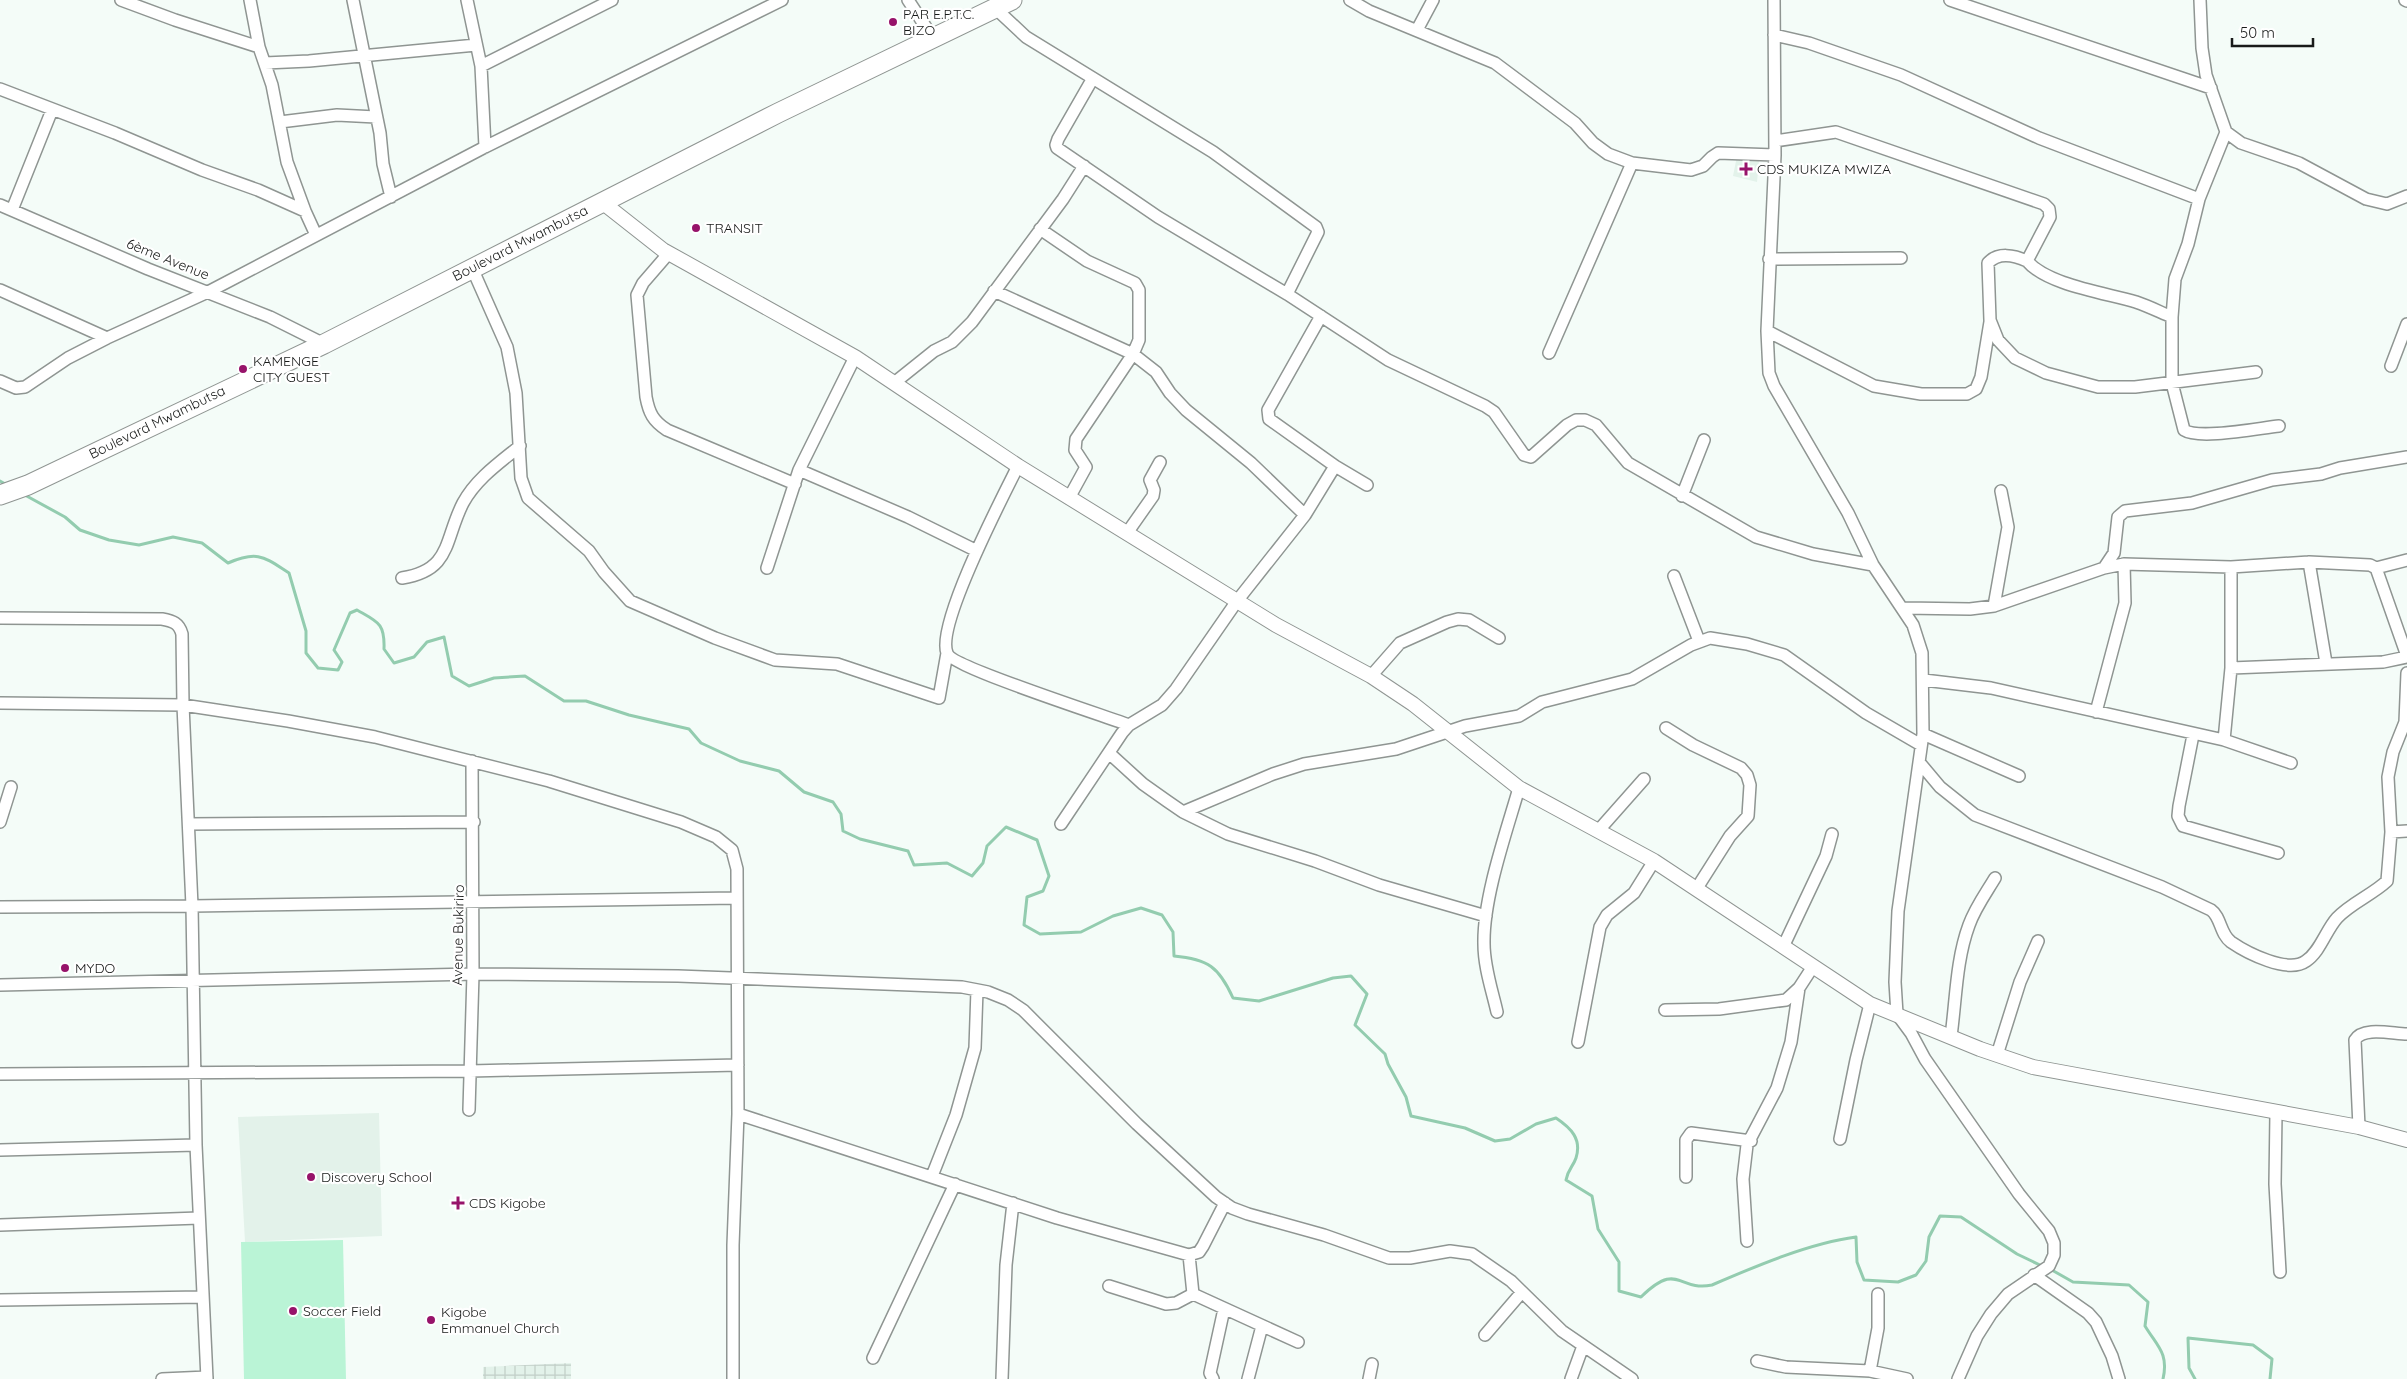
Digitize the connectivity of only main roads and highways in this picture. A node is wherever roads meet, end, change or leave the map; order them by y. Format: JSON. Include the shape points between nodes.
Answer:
{"nodes":[{"id":1,"x":1003,"y":4,"type":"edge"},
{"id":2,"x":28,"y":485,"type":"junction"},
{"id":3,"x":0,"y":495,"type":"edge"},
{"id":4,"x":0,"y":505,"type":"edge"}],
"edges":[{"from":1,"to":2,"type":"highway","name":"Boulevard Mwambutsa","via":[[324,344]]},
{"from":2,"to":3,"type":"highway","name":"Boulevard Mwambutsa"},
{"from":2,"to":4,"type":"highway","name":"Boulevard Mwambutsa"}]}
